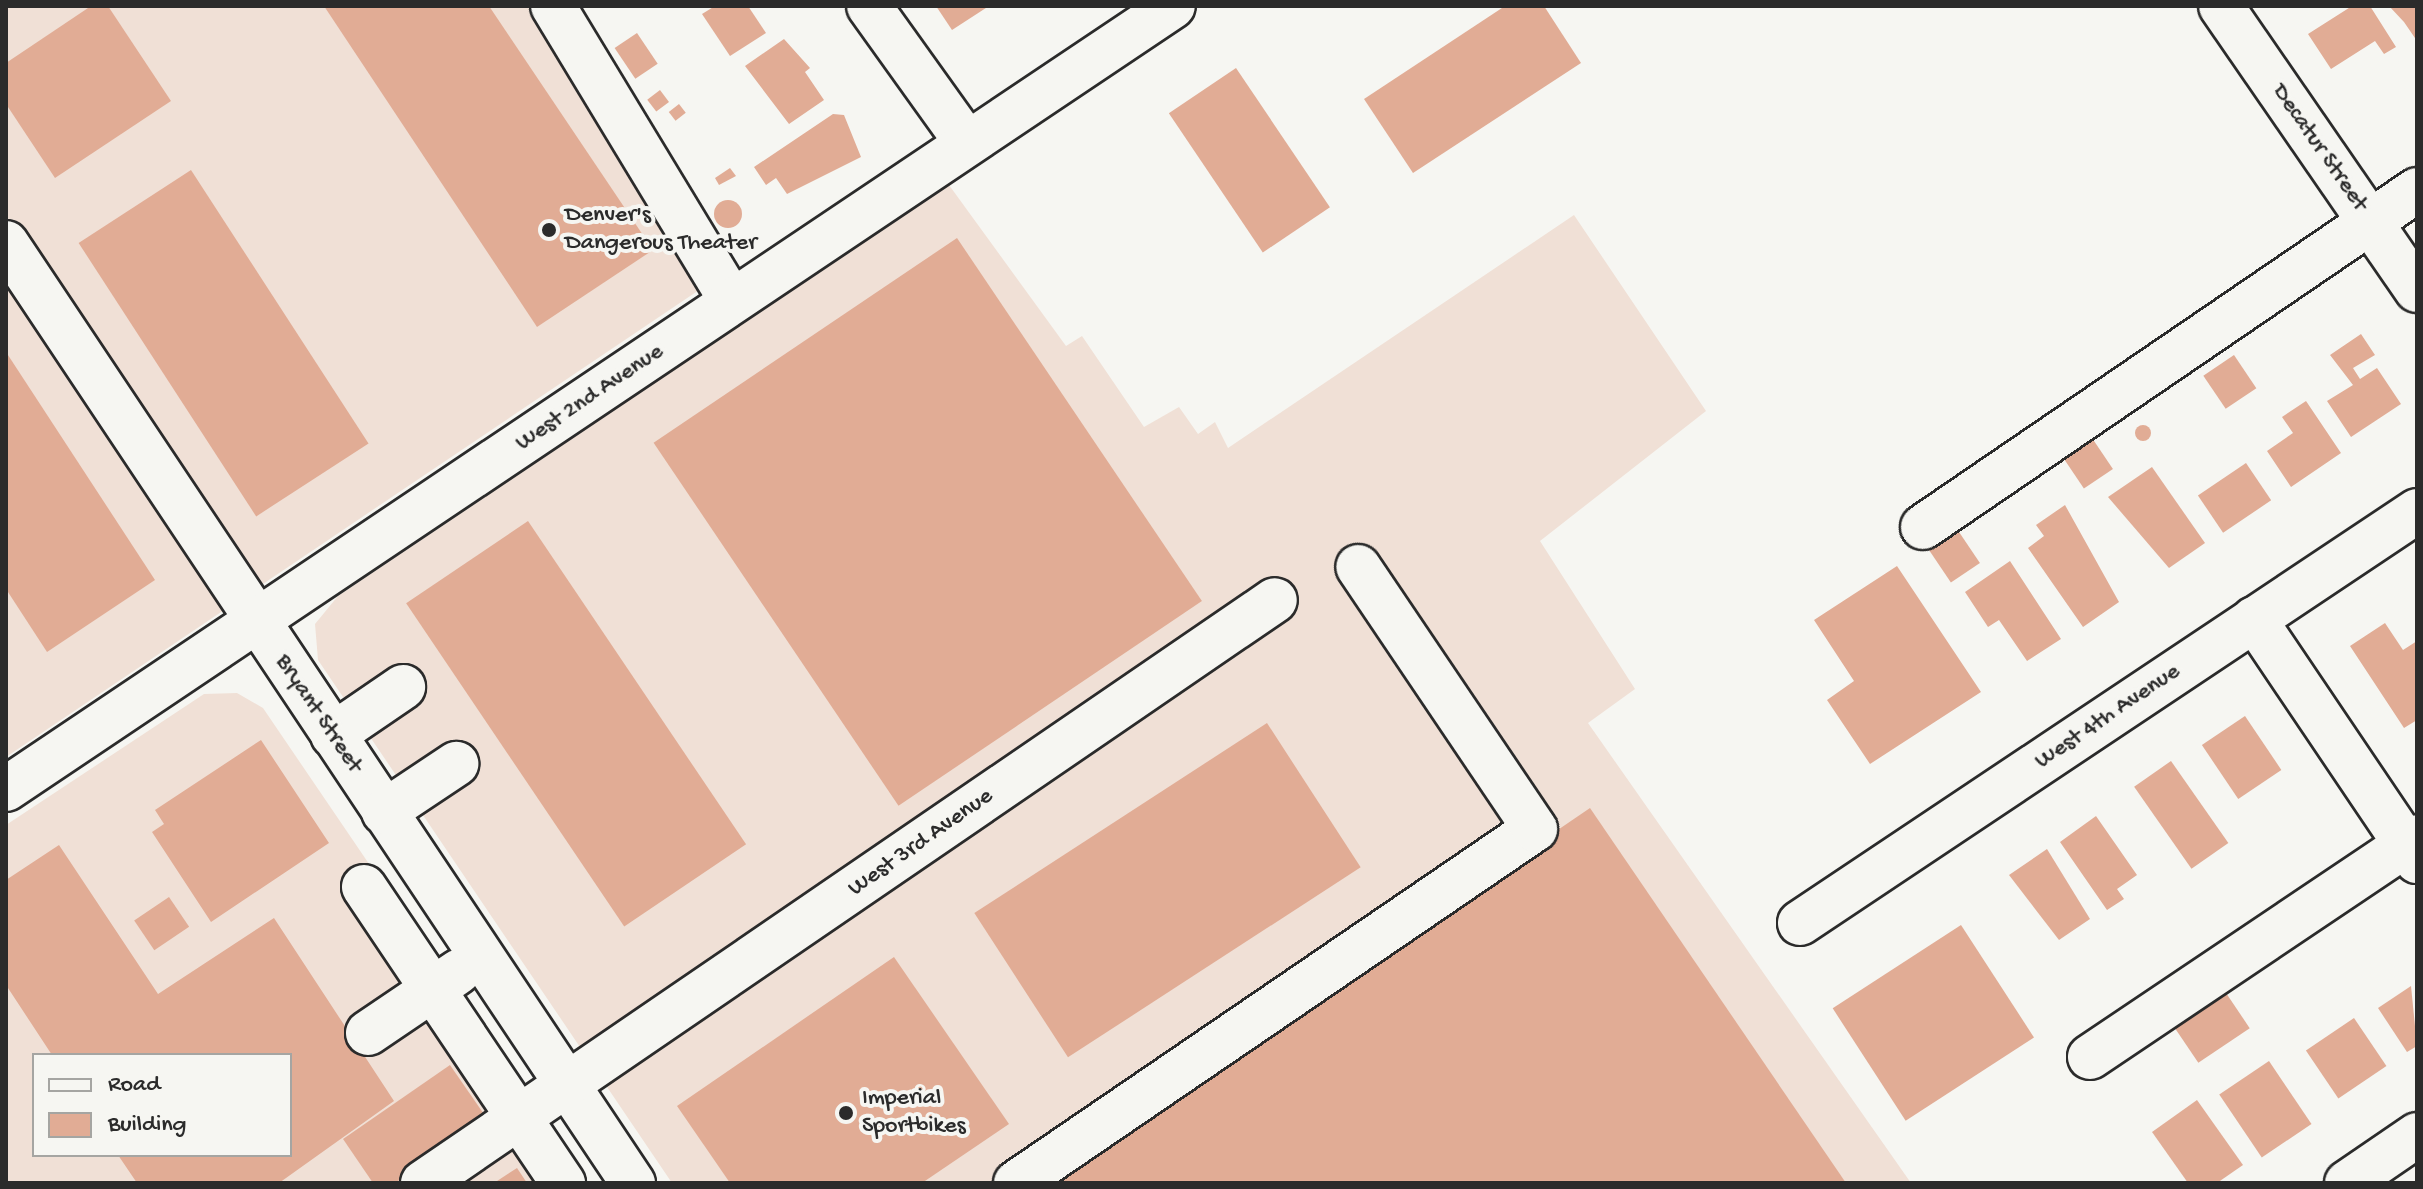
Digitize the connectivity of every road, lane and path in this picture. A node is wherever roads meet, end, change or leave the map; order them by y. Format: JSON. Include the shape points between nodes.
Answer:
{"nodes":[{"id":1,"x":553,"y":6,"type":"edge"},
{"id":2,"x":869,"y":6,"type":"edge"},
{"id":3,"x":1173,"y":6,"type":"edge"},
{"id":4,"x":2221,"y":6,"type":"edge"},
{"id":5,"x":967,"y":143,"type":"junction"},
{"id":6,"x":2417,"y":190,"type":"edge"},
{"id":7,"x":2371,"y":223,"type":"junction"},
{"id":8,"x":6,"y":243,"type":"edge"},
{"id":9,"x":2417,"y":290,"type":"edge"},
{"id":10,"x":732,"y":301,"type":"junction"},
{"id":11,"x":2417,"y":511,"type":"edge"},
{"id":12,"x":1923,"y":527,"type":"dead end"},
{"id":13,"x":1358,"y":567,"type":"dead end"},
{"id":14,"x":1275,"y":600,"type":"dead end"},
{"id":15,"x":2254,"y":619,"type":"junction"},
{"id":16,"x":256,"y":621,"type":"junction"},
{"id":17,"x":403,"y":687,"type":"dead end"},
{"id":18,"x":333,"y":735,"type":"junction"},
{"id":19,"x":456,"y":764,"type":"dead end"},
{"id":20,"x":11,"y":775,"type":"edge"},
{"id":21,"x":384,"y":812,"type":"junction"},
{"id":22,"x":2413,"y":848,"type":"edge"},
{"id":23,"x":364,"y":887,"type":"dead end"},
{"id":24,"x":1800,"y":923,"type":"dead end"},
{"id":25,"x":480,"y":958,"type":"junction"},
{"id":26,"x":433,"y":989,"type":"junction"},
{"id":27,"x":368,"y":1033,"type":"dead end"},
{"id":28,"x":2090,"y":1057,"type":"dead end"},
{"id":29,"x":567,"y":1086,"type":"junction"},
{"id":30,"x":520,"y":1118,"type":"junction"},
{"id":31,"x":2417,"y":1135,"type":"edge"},
{"id":32,"x":624,"y":1170,"type":"edge"},
{"id":33,"x":423,"y":1183,"type":"edge"},
{"id":34,"x":563,"y":1183,"type":"edge"},
{"id":35,"x":576,"y":1183,"type":"edge"},
{"id":36,"x":1016,"y":1183,"type":"edge"},
{"id":37,"x":2347,"y":1183,"type":"edge"}],
"edges":[{"from":1,"to":10,"type":"street"},
{"from":2,"to":5,"type":"street"},
{"from":3,"to":5,"type":"street","name":"West 2nd Avenue"},
{"from":4,"to":7,"type":"street","name":"Decatur Street"},
{"from":5,"to":10,"type":"street","name":"West 2nd Avenue"},
{"from":6,"to":7,"type":"street"},
{"from":7,"to":9,"type":"street","name":"Decatur Street"},
{"from":7,"to":12,"type":"street"},
{"from":8,"to":16,"type":"street","name":"Bryant Street"},
{"from":10,"to":16,"type":"street","name":"West 2nd Avenue"},
{"from":11,"to":15,"type":"street","name":"West 4th Avenue"},
{"from":13,"to":36,"type":"street","via":[[1535,829]]},
{"from":14,"to":29,"type":"street","name":"West 3rd Avenue"},
{"from":15,"to":22,"type":"street"},
{"from":15,"to":24,"type":"street","name":"West 4th Avenue"},
{"from":16,"to":18,"type":"street","name":"Bryant Street"},
{"from":16,"to":20,"type":"street","name":"West 2nd Avenue"},
{"from":17,"to":18,"type":"street"},
{"from":18,"to":21,"type":"street","name":"Bryant Street"},
{"from":19,"to":21,"type":"street"},
{"from":21,"to":25,"type":"street","name":"Bryant Street"},
{"from":22,"to":28,"type":"street"},
{"from":23,"to":26,"type":"street"},
{"from":25,"to":26,"type":"street"},
{"from":25,"to":29,"type":"street","name":"Bryant Street"},
{"from":26,"to":27,"type":"street"},
{"from":26,"to":30,"type":"street"},
{"from":29,"to":30,"type":"street","name":"West 3rd Avenue"},
{"from":29,"to":32,"type":"street","name":"Bryant Street"},
{"from":30,"to":33,"type":"street","name":"West 3rd Avenue"},
{"from":30,"to":34,"type":"street"},
{"from":31,"to":37,"type":"street"},
{"from":32,"to":35,"type":"street"}]}
